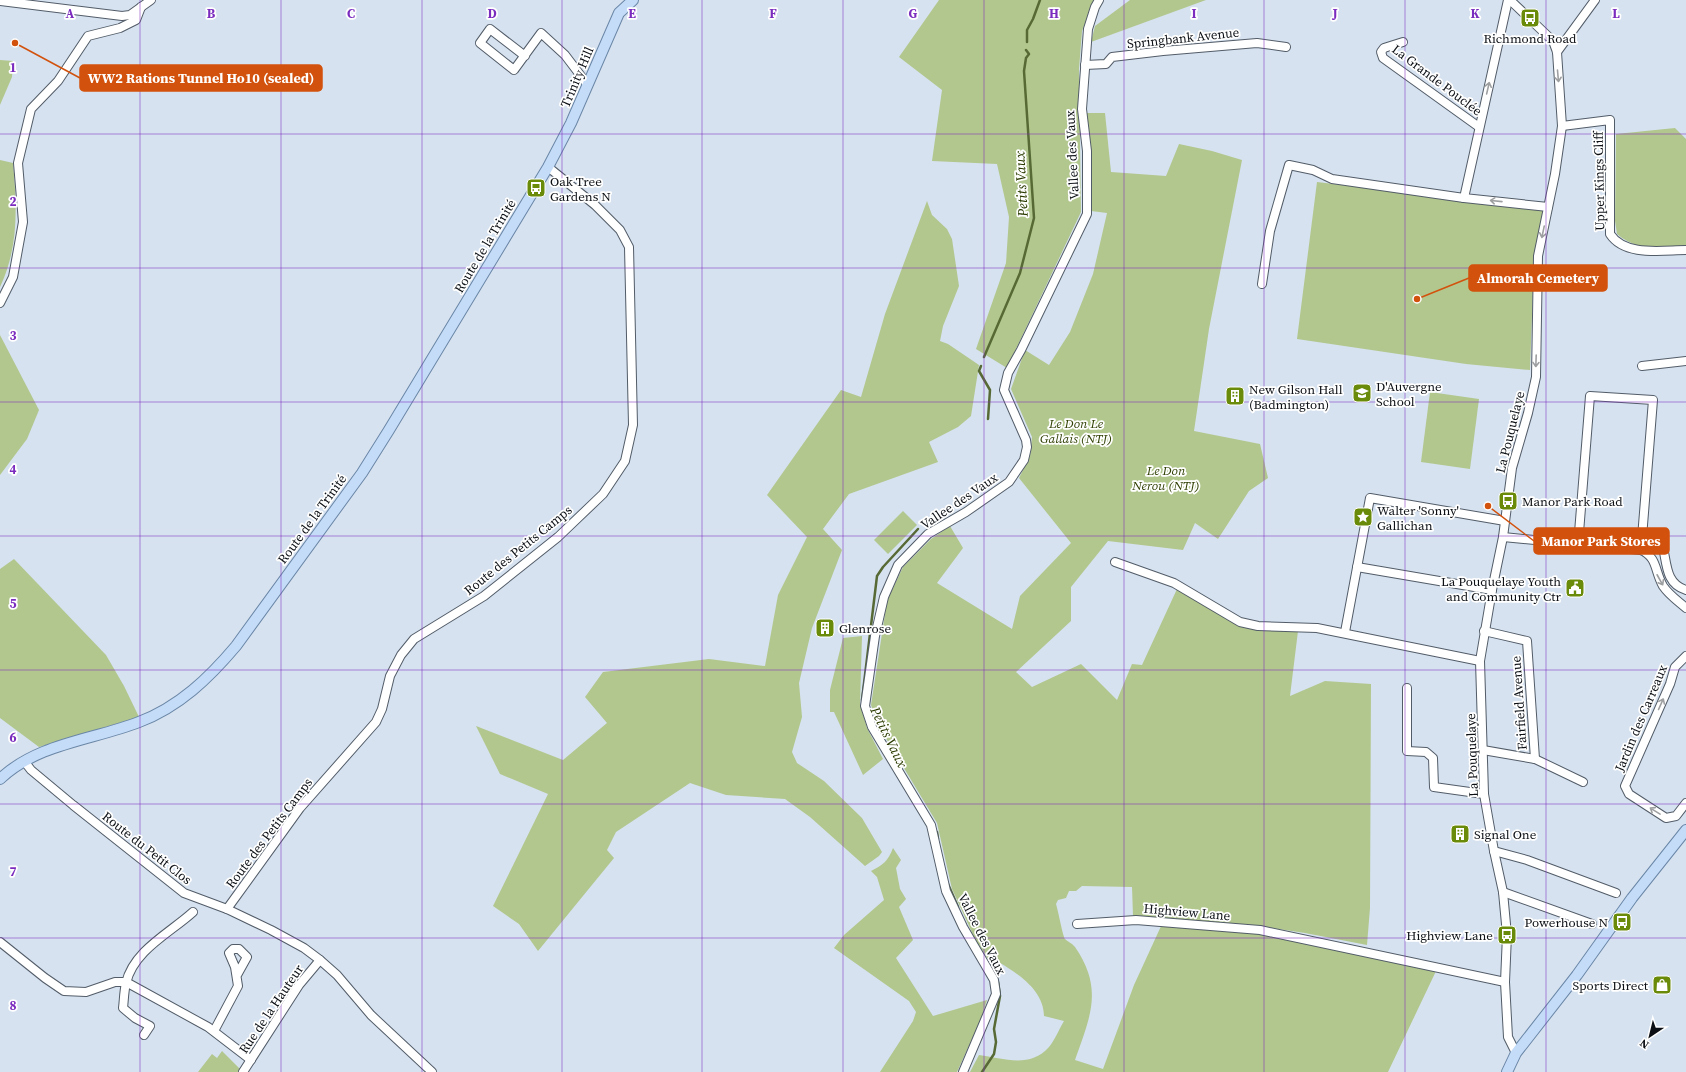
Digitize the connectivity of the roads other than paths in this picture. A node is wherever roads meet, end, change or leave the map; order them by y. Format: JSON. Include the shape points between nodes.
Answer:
{"nodes":[{"id":1,"x":151,"y":0,"type":"edge"},
{"id":2,"x":633,"y":0,"type":"edge"},
{"id":3,"x":1099,"y":0,"type":"edge"},
{"id":4,"x":1509,"y":0,"type":"edge"},
{"id":5,"x":1595,"y":0,"type":"edge"},
{"id":6,"x":0,"y":1,"type":"edge"},
{"id":7,"x":141,"y":7,"type":"junction"},
{"id":8,"x":1403,"y":42,"type":"dead end"},
{"id":9,"x":1286,"y":47,"type":"dead end"},
{"id":10,"x":1557,"y":52,"type":"junction"},
{"id":11,"x":524,"y":56,"type":"junction"},
{"id":12,"x":1085,"y":65,"type":"junction"},
{"id":13,"x":587,"y":84,"type":"junction"},
{"id":14,"x":1562,"y":126,"type":"junction"},
{"id":15,"x":1479,"y":127,"type":"junction"},
{"id":16,"x":548,"y":167,"type":"junction"},
{"id":17,"x":1464,"y":198,"type":"junction"},
{"id":18,"x":1548,"y":207,"type":"junction"},
{"id":19,"x":1686,"y":250,"type":"edge"},
{"id":20,"x":1262,"y":284,"type":"dead end"},
{"id":21,"x":0,"y":303,"type":"edge"},
{"id":22,"x":1686,"y":361,"type":"edge"},
{"id":23,"x":1642,"y":366,"type":"dead end"},
{"id":24,"x":1505,"y":521,"type":"junction"},
{"id":25,"x":1503,"y":538,"type":"junction"},
{"id":26,"x":1578,"y":545,"type":"junction"},
{"id":27,"x":1663,"y":547,"type":"dead end"},
{"id":28,"x":1641,"y":550,"type":"junction"},
{"id":29,"x":1115,"y":562,"type":"dead end"},
{"id":30,"x":1357,"y":567,"type":"junction"},
{"id":31,"x":1492,"y":590,"type":"junction"},
{"id":32,"x":1686,"y":590,"type":"edge"},
{"id":33,"x":1686,"y":608,"type":"edge"},
{"id":34,"x":1484,"y":631,"type":"junction"},
{"id":35,"x":1345,"y":632,"type":"junction"},
{"id":36,"x":1686,"y":656,"type":"edge"},
{"id":37,"x":1480,"y":661,"type":"junction"},
{"id":38,"x":1407,"y":688,"type":"dead end"},
{"id":39,"x":1483,"y":750,"type":"junction"},
{"id":40,"x":1535,"y":759,"type":"junction"},
{"id":41,"x":24,"y":761,"type":"junction"},
{"id":42,"x":0,"y":779,"type":"edge"},
{"id":43,"x":1583,"y":782,"type":"dead end"},
{"id":44,"x":1484,"y":794,"type":"junction"},
{"id":45,"x":1686,"y":803,"type":"edge"},
{"id":46,"x":1686,"y":830,"type":"edge"},
{"id":47,"x":1494,"y":850,"type":"junction"},
{"id":48,"x":1503,"y":892,"type":"junction"},
{"id":49,"x":1616,"y":893,"type":"dead end"},
{"id":50,"x":227,"y":909,"type":"junction"},
{"id":51,"x":193,"y":912,"type":"dead end"},
{"id":52,"x":1077,"y":924,"type":"dead end"},
{"id":53,"x":1592,"y":924,"type":"dead end"},
{"id":54,"x":0,"y":942,"type":"edge"},
{"id":55,"x":320,"y":960,"type":"junction"},
{"id":56,"x":237,"y":975,"type":"dead end"},
{"id":57,"x":126,"y":982,"type":"junction"},
{"id":58,"x":1505,"y":982,"type":"junction"},
{"id":59,"x":214,"y":1031,"type":"junction"},
{"id":60,"x":144,"y":1035,"type":"dead end"},
{"id":61,"x":1516,"y":1053,"type":"junction"},
{"id":62,"x":251,"y":1060,"type":"junction"},
{"id":63,"x":243,"y":1072,"type":"edge"},
{"id":64,"x":432,"y":1072,"type":"edge"},
{"id":65,"x":963,"y":1072,"type":"edge"},
{"id":66,"x":1507,"y":1072,"type":"edge"}],
"edges":[{"from":1,"to":7,"type":"street"},
{"from":2,"to":13,"type":"main road","name":"Trinity Hill","via":[[619,14]]},
{"from":3,"to":12,"type":"street","name":"Vallee des Vaux","via":[[1088,29]]},
{"from":4,"to":10,"type":"street","name":"La Pouquelaye","via":[[1553,41]]},
{"from":15,"to":4,"type":"street","one_way":true},
{"from":5,"to":10,"type":"street"},
{"from":6,"to":7,"type":"street","via":[[122,16],[130,15]]},
{"from":7,"to":21,"type":"street","via":[[136,20],[120,28],[88,36],[58,81],[31,109],[18,163],[24,222],[13,277]]},
{"from":8,"to":15,"type":"street","name":"La Grande Pouclée","via":[[1384,48],[1381,52],[1383,58]]},
{"from":9,"to":12,"type":"street","name":"Springbank Avenue","via":[[1257,43],[1163,51],[1112,57],[1106,64]]},
{"from":10,"to":14,"type":"street","name":"La Pouquelaye","one_way":true},
{"from":11,"to":11,"type":"street","via":[[514,70],[480,43],[490,29]]},
{"from":11,"to":13,"type":"street","via":[[541,33],[565,55]]},
{"from":12,"to":65,"type":"street","name":"Vallee des Vaux","via":[[1082,109],[1087,151],[1087,214],[1008,373],[1004,390],[1026,440],[1024,460],[1009,482],[966,512],[928,534],[898,565],[884,597],[875,636],[865,706],[872,727],[931,826],[946,890],[963,927],[994,980],[996,994]]},
{"from":13,"to":16,"type":"main road","name":"Trinity Hill","via":[[571,123]]},
{"from":14,"to":18,"type":"street","name":"La Pouquelaye"},
{"from":14,"to":19,"type":"street","name":"Upper Kings Cliff","via":[[1610,120],[1610,234],[1614,240],[1634,250]]},
{"from":15,"to":17,"type":"street"},
{"from":16,"to":41,"type":"main road","name":"Route de la Trinité","via":[[362,472],[236,646],[213,673],[195,689],[154,716],[41,752]]},
{"from":16,"to":50,"type":"street","name":"Route des Petits Camps","via":[[620,230],[629,246],[633,425],[625,461],[603,494],[558,537],[484,596],[414,639],[401,655],[390,676],[376,722],[300,808]]},
{"from":18,"to":17,"type":"street","one_way":true},
{"from":17,"to":20,"type":"street","via":[[1332,179],[1313,170],[1290,165],[1270,231]]},
{"from":18,"to":24,"type":"street","name":"La Pouquelaye","one_way":true,"via":[[1538,256],[1536,376],[1512,468]]},
{"from":22,"to":23,"type":"street"},
{"from":24,"to":25,"type":"street","name":"La Pouquelaye"},
{"from":24,"to":30,"type":"street","via":[[1370,498]]},
{"from":25,"to":26,"type":"street"},
{"from":25,"to":31,"type":"street","name":"La Pouquelaye"},
{"from":26,"to":28,"type":"street"},
{"from":26,"to":28,"type":"street","via":[[1590,396],[1653,400]]},
{"from":27,"to":32,"type":"street","via":[[1670,577],[1677,587]]},
{"from":28,"to":33,"type":"street","one_way":true,"via":[[1650,554],[1664,587]]},
{"from":29,"to":35,"type":"street","via":[[1174,583],[1240,622],[1258,626],[1317,628]]},
{"from":30,"to":31,"type":"street"},
{"from":30,"to":35,"type":"street"},
{"from":31,"to":34,"type":"street","name":"La Pouquelaye"},
{"from":34,"to":37,"type":"street","name":"La Pouquelaye"},
{"from":34,"to":40,"type":"street","name":"Fairfield Avenue","via":[[1527,641]]},
{"from":35,"to":37,"type":"street"},
{"from":45,"to":36,"type":"street","name":"Jardin des Carreaux","one_way":true,"via":[[1676,816],[1666,818],[1629,794],[1625,786],[1675,667]]},
{"from":37,"to":39,"type":"street","name":"La Pouquelaye"},
{"from":38,"to":44,"type":"street","via":[[1406,751],[1426,752],[1433,758],[1434,787]]},
{"from":39,"to":40,"type":"street","name":"Fairfield Avenue"},
{"from":39,"to":44,"type":"street","name":"La Pouquelaye"},
{"from":40,"to":43,"type":"street","name":"Fairfield Avenue"},
{"from":41,"to":42,"type":"main road","name":"Route de la Trinité"},
{"from":41,"to":50,"type":"street","name":"Route du Petit Clos","via":[[72,805],[184,894]]},
{"from":44,"to":47,"type":"street","name":"La Pouquelaye"},
{"from":46,"to":61,"type":"main road"},
{"from":47,"to":48,"type":"street","name":"La Pouquelaye"},
{"from":47,"to":49,"type":"street"},
{"from":48,"to":53,"type":"street"},
{"from":48,"to":58,"type":"street","name":"La Pouquelaye","via":[[1507,935]]},
{"from":50,"to":55,"type":"street","name":"Route du Petit Clos","via":[[304,948]]},
{"from":51,"to":57,"type":"street","via":[[139,957]]},
{"from":52,"to":58,"type":"street","name":"Highview Lane","via":[[1136,920],[1260,930]]},
{"from":54,"to":57,"type":"street","via":[[64,991],[86,992],[115,982]]},
{"from":55,"to":62,"type":"street","name":"Rue de la Hauteur","via":[[299,985]]},
{"from":55,"to":64,"type":"street","name":"Route du Petit Clos","via":[[337,975],[371,1015]]},
{"from":56,"to":59,"type":"street","via":[[238,986]]},
{"from":57,"to":59,"type":"street"},
{"from":57,"to":60,"type":"street","via":[[123,1008],[150,1026]]},
{"from":58,"to":61,"type":"street","name":"La Pouquelaye","via":[[1508,1037]]},
{"from":59,"to":62,"type":"street"},
{"from":61,"to":66,"type":"main road"},
{"from":62,"to":63,"type":"street","name":"Rue de la Hauteur"}]}
